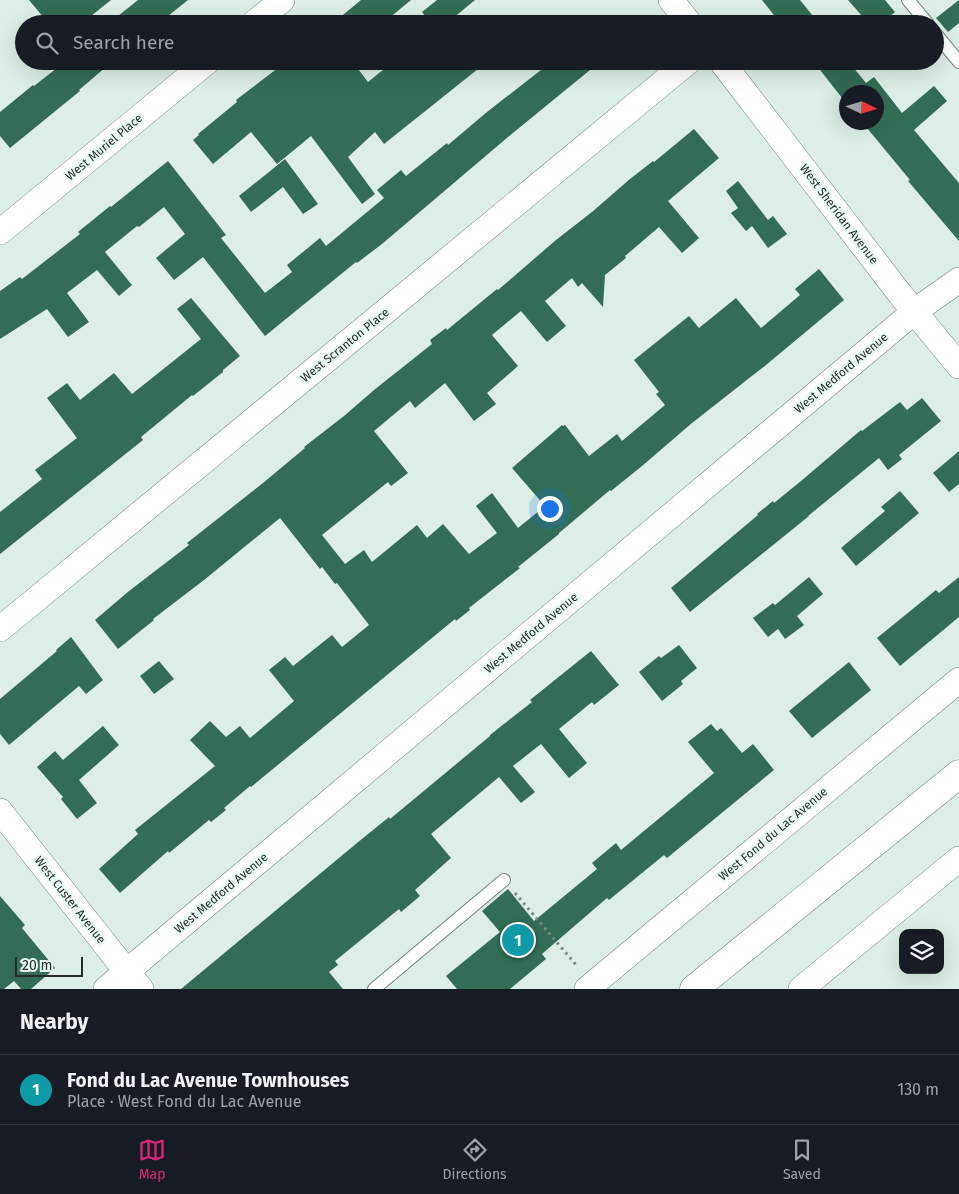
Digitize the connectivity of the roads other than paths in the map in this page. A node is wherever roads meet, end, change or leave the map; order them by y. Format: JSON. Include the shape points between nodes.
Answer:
{"nodes":[{"id":1,"x":282,"y":0,"type":"edge"},
{"id":2,"x":671,"y":0,"type":"edge"},
{"id":3,"x":908,"y":0,"type":"edge"},
{"id":4,"x":264,"y":15,"type":"edge"},
{"id":5,"x":683,"y":15,"type":"edge"},
{"id":6,"x":920,"y":15,"type":"edge"},
{"id":7,"x":944,"y":44,"type":"edge"},
{"id":8,"x":959,"y":62,"type":"edge"},
{"id":9,"x":197,"y":70,"type":"edge"},
{"id":10,"x":679,"y":70,"type":"edge"},
{"id":11,"x":728,"y":70,"type":"edge"},
{"id":12,"x":0,"y":232,"type":"edge"},
{"id":13,"x":959,"y":280,"type":"edge"},
{"id":14,"x":915,"y":312,"type":"junction"},
{"id":15,"x":959,"y":366,"type":"edge"},
{"id":16,"x":0,"y":629,"type":"edge"},
{"id":17,"x":959,"y":680,"type":"edge"},
{"id":18,"x":959,"y":774,"type":"edge"},
{"id":19,"x":0,"y":811,"type":"edge"},
{"id":20,"x":959,"y":859,"type":"edge"},
{"id":21,"x":504,"y":880,"type":"road end"},
{"id":22,"x":583,"y":980,"type":"edge"},
{"id":23,"x":134,"y":981,"type":"edge"},
{"id":24,"x":106,"y":989,"type":"edge"},
{"id":25,"x":374,"y":989,"type":"edge"},
{"id":26,"x":694,"y":989,"type":"edge"},
{"id":27,"x":801,"y":989,"type":"edge"}],
"edges":[{"from":1,"to":4,"type":"street"},
{"from":2,"to":5,"type":"street"},
{"from":3,"to":6,"type":"lane"},
{"from":7,"to":8,"type":"lane"},
{"from":9,"to":12,"type":"street","name":"West Muriel Place"},
{"from":10,"to":16,"type":"street","name":"West Scranton Place"},
{"from":11,"to":14,"type":"street","name":"West Sheridan Avenue"},
{"from":13,"to":14,"type":"street","name":"West Medford Avenue"},
{"from":14,"to":15,"type":"street","name":"West Sheridan Avenue"},
{"from":14,"to":23,"type":"street","name":"West Medford Avenue"},
{"from":17,"to":22,"type":"street","name":"West Fond du Lac Avenue"},
{"from":18,"to":26,"type":"street"},
{"from":19,"to":23,"type":"street","name":"West Custer Avenue"},
{"from":20,"to":27,"type":"street"},
{"from":21,"to":25,"type":"lane"},
{"from":23,"to":24,"type":"street","name":"West Medford Avenue"}]}
